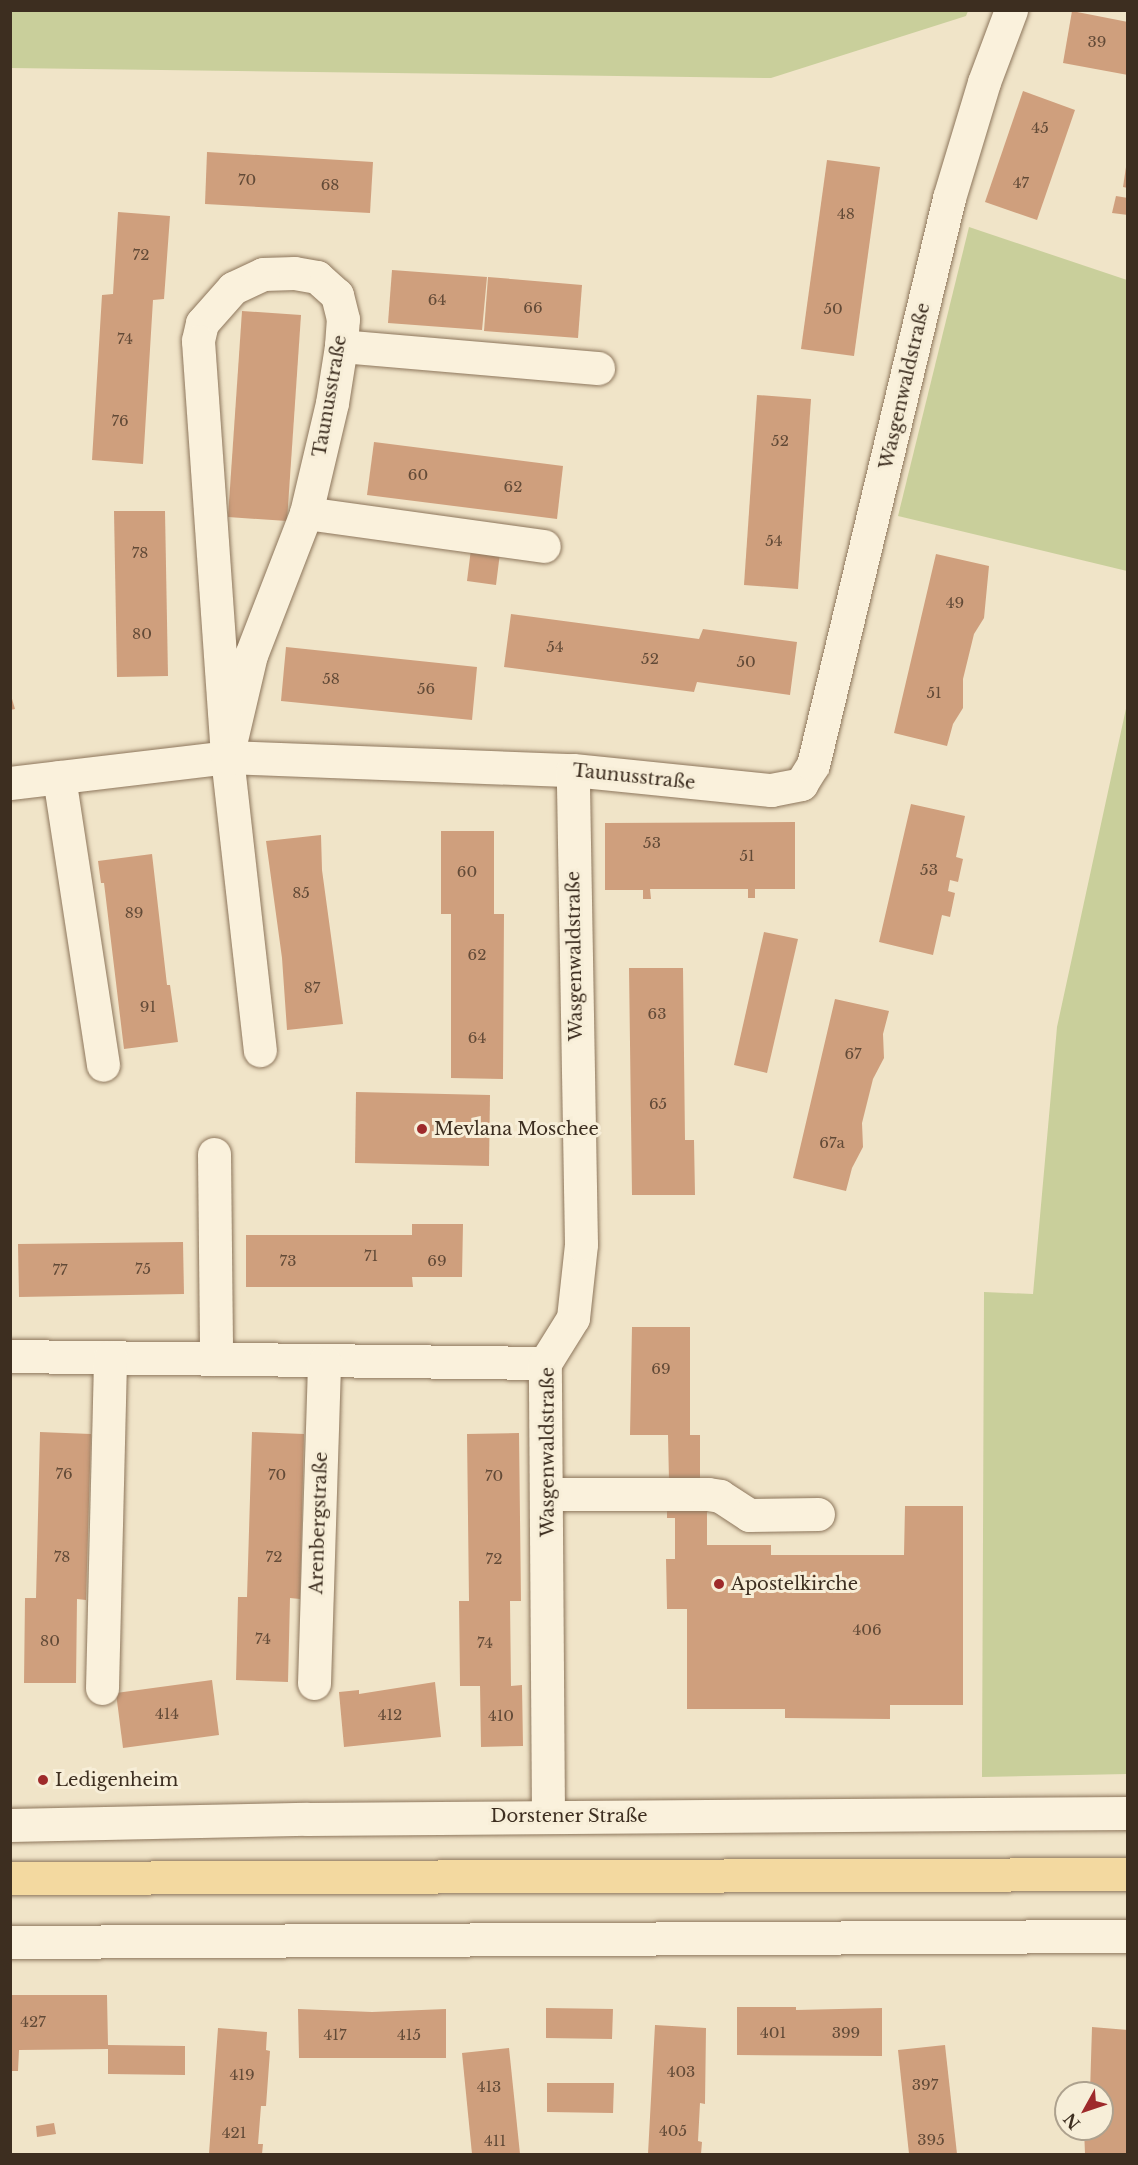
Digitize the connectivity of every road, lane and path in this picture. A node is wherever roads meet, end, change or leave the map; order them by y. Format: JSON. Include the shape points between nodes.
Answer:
{"nodes":[{"id":1,"x":1011,"y":10,"type":"edge"},
{"id":2,"x":341,"y":346,"type":"junction"},
{"id":3,"x":598,"y":368,"type":"dead end"},
{"id":4,"x":306,"y":513,"type":"junction"},
{"id":5,"x":544,"y":546,"type":"dead end"},
{"id":6,"x":227,"y":757,"type":"junction"},
{"id":7,"x":813,"y":765,"type":"joint"},
{"id":8,"x":573,"y":770,"type":"junction"},
{"id":9,"x":59,"y":777,"type":"junction"},
{"id":10,"x":10,"y":783,"type":"edge"},
{"id":11,"x":261,"y":1050,"type":"dead end"},
{"id":12,"x":103,"y":1065,"type":"dead end"},
{"id":13,"x":214,"y":1154,"type":"dead end"},
{"id":14,"x":10,"y":1356,"type":"edge"},
{"id":15,"x":110,"y":1357,"type":"junction"},
{"id":16,"x":216,"y":1359,"type":"junction"},
{"id":17,"x":324,"y":1362,"type":"junction"},
{"id":18,"x":545,"y":1363,"type":"junction"},
{"id":19,"x":547,"y":1494,"type":"junction"},
{"id":20,"x":818,"y":1514,"type":"dead end"},
{"id":21,"x":314,"y":1683,"type":"dead end"},
{"id":22,"x":102,"y":1688,"type":"dead end"},
{"id":23,"x":1128,"y":1813,"type":"edge"},
{"id":24,"x":548,"y":1816,"type":"junction"},
{"id":25,"x":10,"y":1825,"type":"edge"},
{"id":26,"x":1128,"y":1874,"type":"edge"},
{"id":27,"x":10,"y":1878,"type":"edge"},
{"id":28,"x":1128,"y":1936,"type":"edge"},
{"id":29,"x":10,"y":1942,"type":"edge"}],
"edges":[{"from":1,"to":7,"type":"street","name":"Wasgenwaldstraße","via":[[984,82],[949,198]]},
{"from":2,"to":3,"type":"street"},
{"from":2,"to":4,"type":"street","name":"Taunusstraße"},
{"from":2,"to":6,"type":"street","name":"Taunusstraße","via":[[343,319],[337,295],[317,277],[294,273],[263,274],[233,288],[207,316],[200,330],[199,380]]},
{"from":4,"to":5,"type":"street"},
{"from":4,"to":6,"type":"street","name":"Taunusstraße","via":[[251,655]]},
{"from":6,"to":8,"type":"street","name":"Taunusstraße"},
{"from":6,"to":9,"type":"street","name":"Taunusstraße"},
{"from":6,"to":11,"type":"street"},
{"from":7,"to":8,"type":"street","name":"Taunusstraße","via":[[801,784],[771,790]]},
{"from":8,"to":18,"type":"street","name":"Wasgenwaldstraße","via":[[581,1244],[573,1318]]},
{"from":9,"to":10,"type":"street","name":"Taunusstraße"},
{"from":9,"to":12,"type":"street"},
{"from":13,"to":16,"type":"street"},
{"from":14,"to":15,"type":"street"},
{"from":15,"to":16,"type":"street"},
{"from":15,"to":22,"type":"street"},
{"from":16,"to":17,"type":"street"},
{"from":17,"to":18,"type":"street"},
{"from":17,"to":21,"type":"street","name":"Arenbergstraße"},
{"from":18,"to":19,"type":"street","name":"Wasgenwaldstraße"},
{"from":19,"to":20,"type":"street","via":[[708,1494],[720,1496],[749,1515]]},
{"from":19,"to":24,"type":"street","name":"Wasgenwaldstraße"},
{"from":23,"to":24,"type":"street","name":"Dorstener Straße"},
{"from":24,"to":25,"type":"street","name":"Dorstener Straße"},
{"from":26,"to":27,"type":"main road"},
{"from":28,"to":29,"type":"street"}]}
